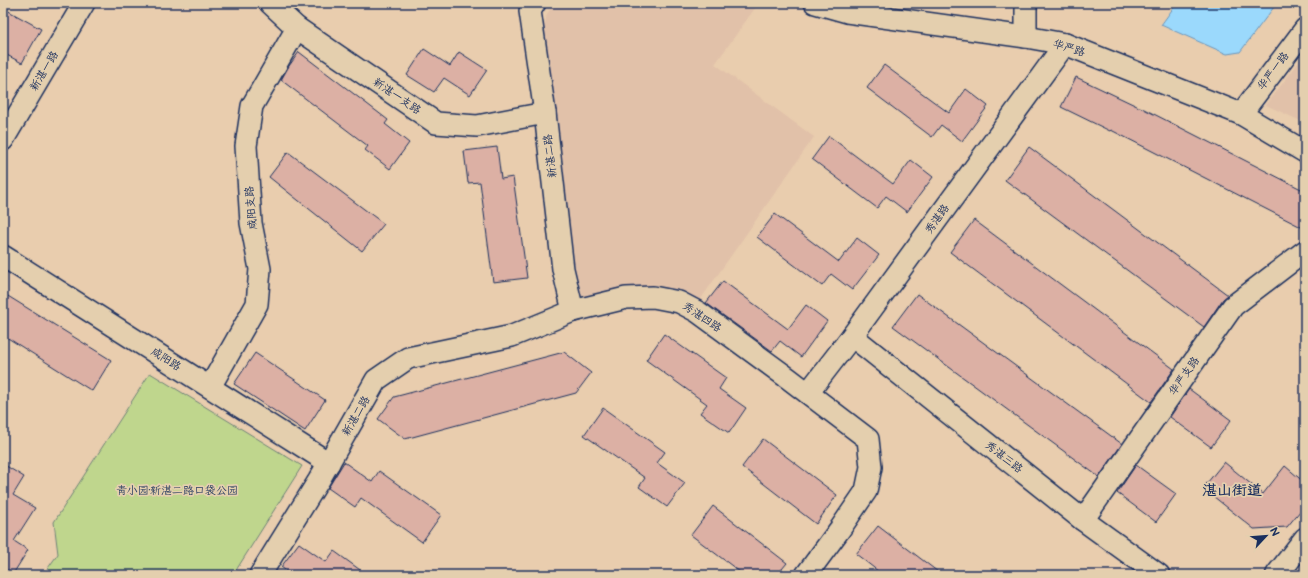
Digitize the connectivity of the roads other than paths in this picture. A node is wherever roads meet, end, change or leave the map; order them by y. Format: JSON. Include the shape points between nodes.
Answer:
{"nodes":[{"id":1,"x":84,"y":3,"type":"edge"},
{"id":2,"x":270,"y":3,"type":"edge"},
{"id":3,"x":536,"y":3,"type":"edge"},
{"id":4,"x":814,"y":3,"type":"edge"},
{"id":5,"x":1026,"y":3,"type":"edge"},
{"id":6,"x":297,"y":28,"type":"junction"},
{"id":7,"x":1305,"y":29,"type":"edge"},
{"id":8,"x":1026,"y":37,"type":"junction"},
{"id":9,"x":1065,"y":44,"type":"junction"},
{"id":10,"x":545,"y":113,"type":"junction"},
{"id":11,"x":1241,"y":114,"type":"junction"},
{"id":12,"x":3,"y":140,"type":"edge"},
{"id":13,"x":1305,"y":152,"type":"edge"},
{"id":14,"x":1305,"y":251,"type":"edge"},
{"id":15,"x":3,"y":256,"type":"edge"},
{"id":16,"x":573,"y":311,"type":"junction"},
{"id":17,"x":512,"y":336,"type":"joint"},
{"id":18,"x":852,"y":336,"type":"junction"},
{"id":19,"x":210,"y":387,"type":"junction"},
{"id":20,"x":808,"y":393,"type":"junction"},
{"id":21,"x":329,"y":463,"type":"junction"},
{"id":22,"x":1083,"y":520,"type":"junction"},
{"id":23,"x":1305,"y":539,"type":"edge"},
{"id":24,"x":260,"y":575,"type":"edge"},
{"id":25,"x":806,"y":575,"type":"edge"},
{"id":26,"x":1159,"y":575,"type":"edge"},
{"id":27,"x":1277,"y":575,"type":"edge"}],
"edges":[{"from":1,"to":12,"type":"street","name":"新湛一路"},
{"from":2,"to":6,"type":"street","name":"新湛一支路"},
{"from":3,"to":10,"type":"street","name":"新湛二路","via":[[530,11]]},
{"from":4,"to":8,"type":"street","name":"华严路","via":[[847,12]]},
{"from":5,"to":8,"type":"street"},
{"from":6,"to":10,"type":"street","name":"新湛一支路","via":[[436,123],[477,126]]},
{"from":6,"to":19,"type":"street","name":"咸阳支路","via":[[252,106],[246,146],[251,223],[260,269],[257,304]]},
{"from":7,"to":11,"type":"street","name":"华严一路"},
{"from":8,"to":9,"type":"street","name":"华严路"},
{"from":9,"to":11,"type":"street","name":"华严路"},
{"from":9,"to":18,"type":"street","name":"秀湛路"},
{"from":10,"to":16,"type":"street","name":"新湛二路","via":[[563,269]]},
{"from":11,"to":13,"type":"street","name":"华严路"},
{"from":14,"to":22,"type":"street","name":"华严支路","via":[[1233,306]]},
{"from":15,"to":19,"type":"street","name":"咸阳路"},
{"from":16,"to":17,"type":"street","name":"秀湛四路"},
{"from":16,"to":20,"type":"street","name":"秀湛四路","via":[[626,298],[653,298],[679,302],[698,312]]},
{"from":17,"to":21,"type":"street","name":"新湛二路","via":[[408,358],[376,380]]},
{"from":18,"to":20,"type":"street","name":"秀湛路"},
{"from":18,"to":22,"type":"street","name":"秀湛三路"},
{"from":19,"to":21,"type":"street","name":"咸阳路"},
{"from":20,"to":25,"type":"street","name":"秀湛四路","via":[[868,439],[871,466],[866,491]]},
{"from":21,"to":24,"type":"street","name":"新湛二路"},
{"from":22,"to":26,"type":"street","name":"秀湛三路"},
{"from":23,"to":27,"type":"main road"}]}
